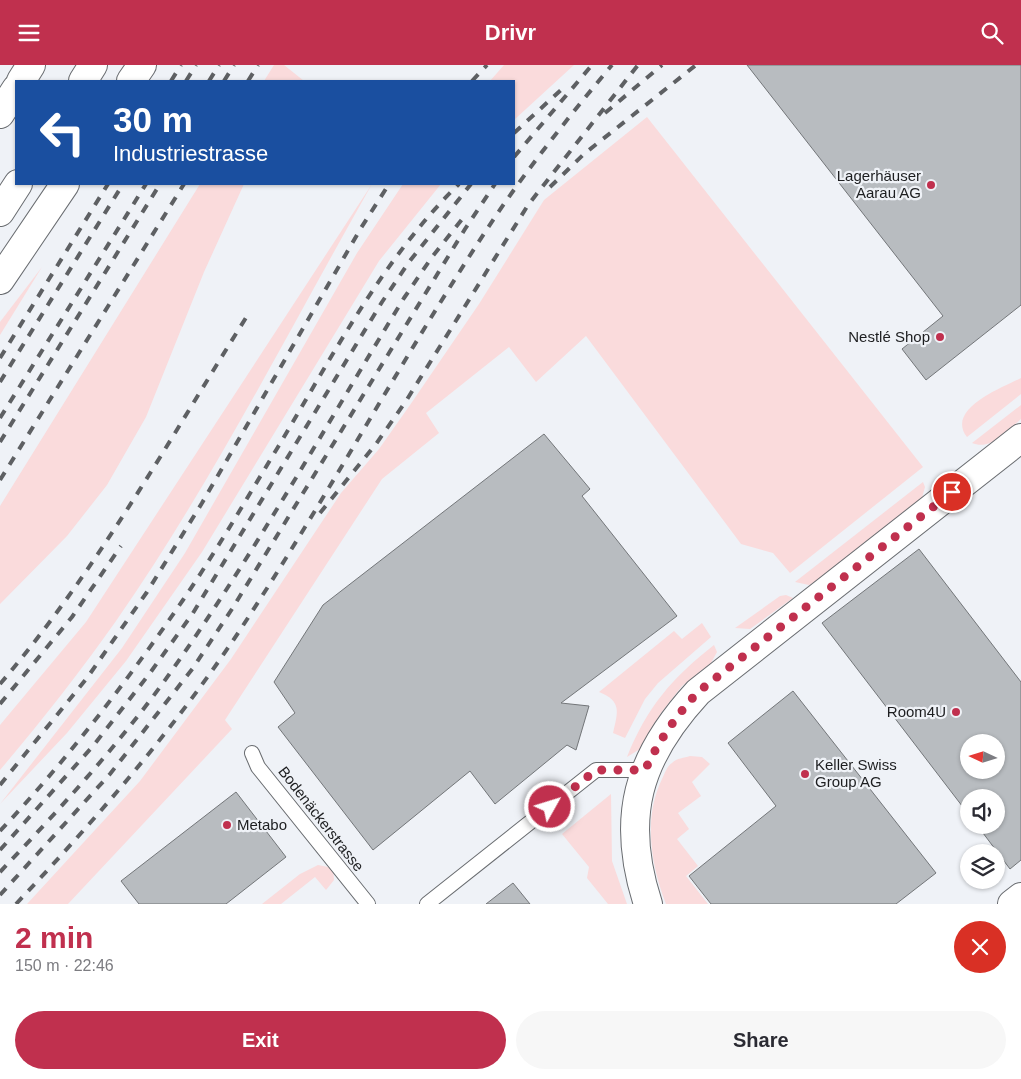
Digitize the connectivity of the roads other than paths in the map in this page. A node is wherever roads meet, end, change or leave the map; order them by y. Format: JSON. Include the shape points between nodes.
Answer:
{"nodes":[{"id":1,"x":31,"y":65,"type":"edge"},
{"id":2,"x":93,"y":65,"type":"edge"},
{"id":3,"x":142,"y":65,"type":"edge"},
{"id":4,"x":22,"y":80,"type":"edge"},
{"id":5,"x":84,"y":80,"type":"edge"},
{"id":6,"x":132,"y":80,"type":"edge"},
{"id":7,"x":15,"y":91,"type":"edge"},
{"id":8,"x":0,"y":114,"type":"edge"},
{"id":9,"x":17,"y":185,"type":"edge"},
{"id":10,"x":64,"y":185,"type":"edge"},
{"id":11,"x":0,"y":212,"type":"edge"},
{"id":12,"x":0,"y":280,"type":"edge"},
{"id":13,"x":1021,"y":438,"type":"edge"},
{"id":14,"x":252,"y":753,"type":"dead end"},
{"id":15,"x":645,"y":770,"type":"junction"},
{"id":16,"x":1021,"y":897,"type":"edge"},
{"id":17,"x":368,"y":904,"type":"edge"},
{"id":18,"x":427,"y":904,"type":"edge"},
{"id":19,"x":648,"y":904,"type":"edge"},
{"id":20,"x":1012,"y":904,"type":"edge"}],
"edges":[{"from":1,"to":4,"type":"main road"},
{"from":2,"to":5,"type":"main road"},
{"from":3,"to":6,"type":"main road"},
{"from":7,"to":8,"type":"main road"},
{"from":9,"to":11,"type":"main road"},
{"from":10,"to":12,"type":"main road"},
{"from":13,"to":15,"type":"main road","via":[[698,692],[660,739]]},
{"from":14,"to":17,"type":"lane","name":"Bodenäckerstrasse","via":[[258,767]]},
{"from":15,"to":18,"type":"lane","via":[[596,770]]},
{"from":15,"to":19,"type":"main road","via":[[636,803],[634,839],[638,875]]},
{"from":16,"to":20,"type":"main road"}]}
